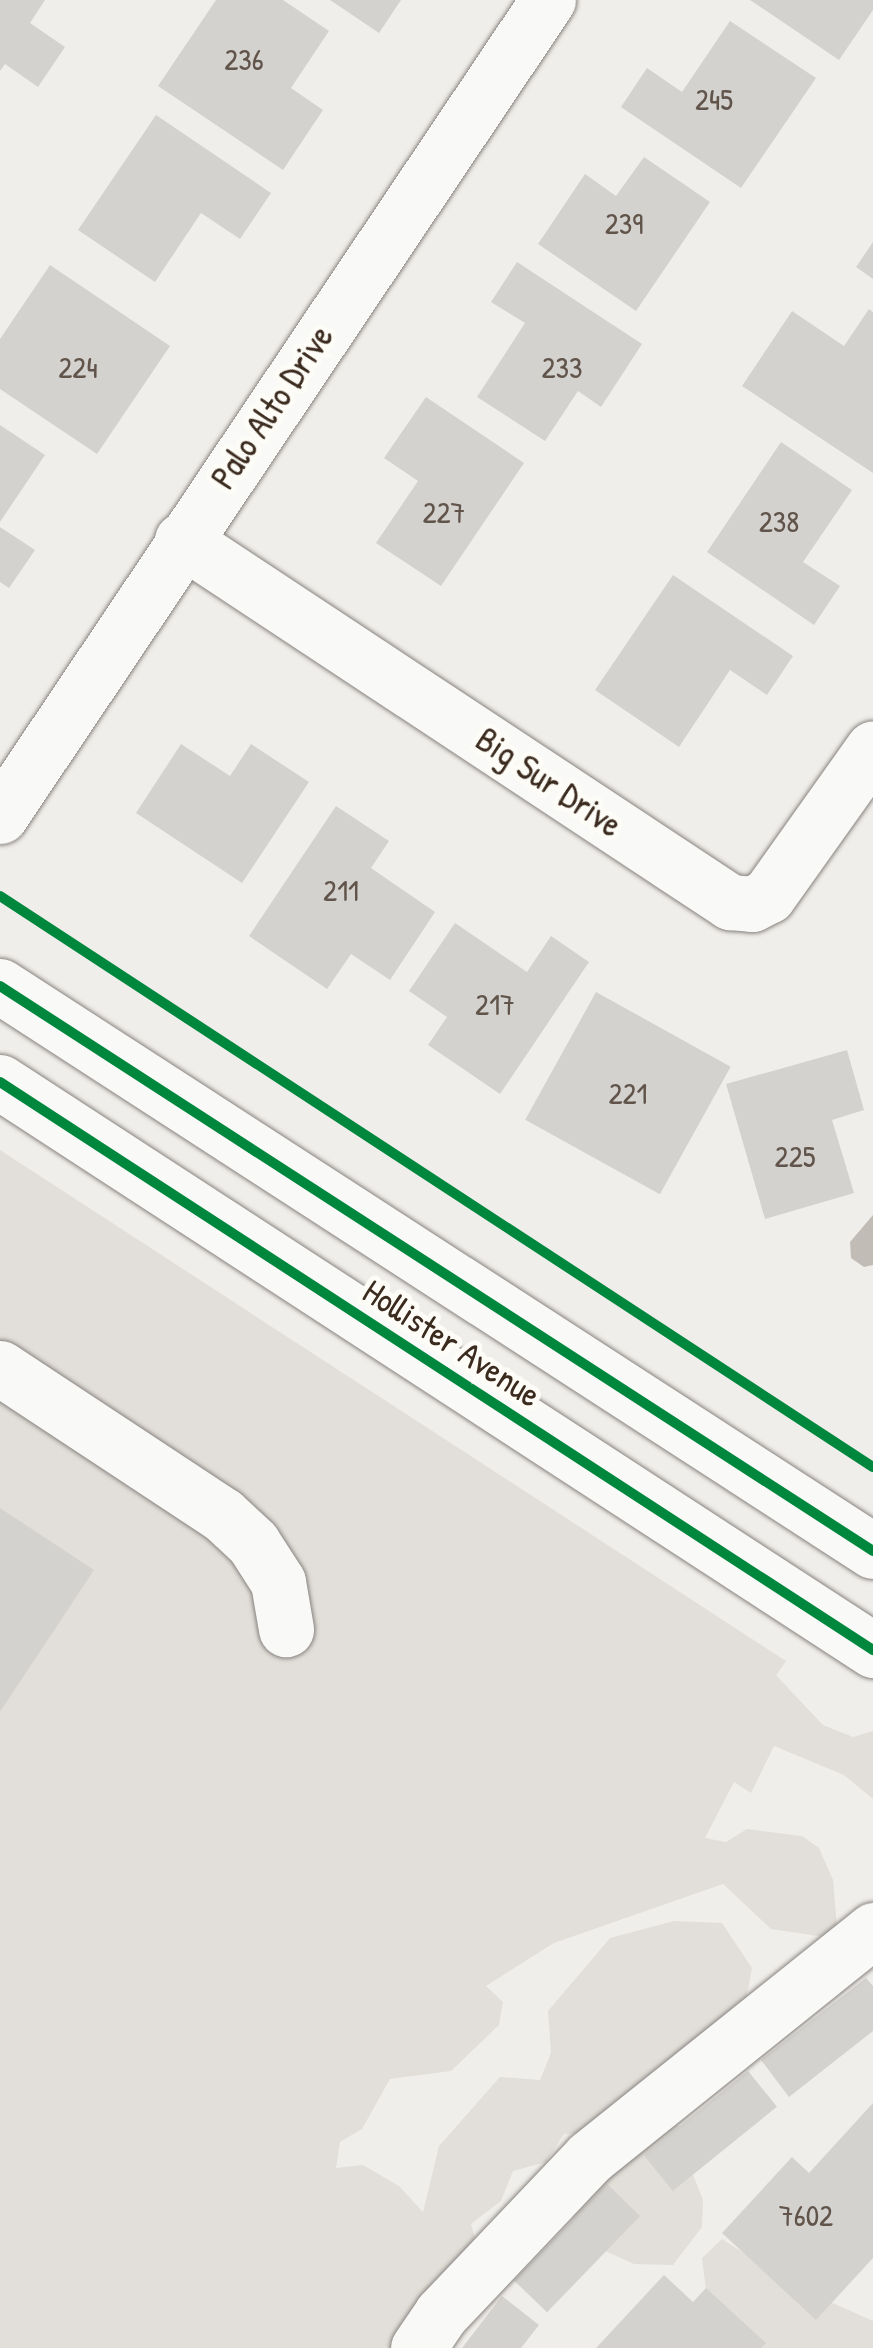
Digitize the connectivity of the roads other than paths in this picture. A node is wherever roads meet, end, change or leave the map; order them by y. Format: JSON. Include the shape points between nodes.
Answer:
{"nodes":[{"id":1,"x":548,"y":0,"type":"edge"},
{"id":2,"x":182,"y":540,"type":"junction"},
{"id":3,"x":873,"y":748,"type":"edge"},
{"id":4,"x":0,"y":816,"type":"edge"},
{"id":5,"x":0,"y":986,"type":"edge"},
{"id":6,"x":0,"y":1082,"type":"edge"},
{"id":7,"x":0,"y":1368,"type":"edge"},
{"id":8,"x":873,"y":1551,"type":"edge"},
{"id":9,"x":286,"y":1630,"type":"dead end"},
{"id":10,"x":873,"y":1650,"type":"edge"},
{"id":11,"x":873,"y":1930,"type":"edge"},
{"id":12,"x":418,"y":2348,"type":"edge"}],
"edges":[{"from":1,"to":2,"type":"street","name":"Palo Alto Drive"},
{"from":2,"to":3,"type":"street","name":"Big Sur Drive","via":[[730,902],[752,904],[768,896]]},
{"from":2,"to":4,"type":"street","name":"Palo Alto Drive"},
{"from":5,"to":8,"type":"street","name":"Hollister Avenue"},
{"from":6,"to":10,"type":"street","name":"Hollister Avenue"},
{"from":7,"to":9,"type":"street","via":[[223,1514],[253,1542],[278,1582]]},
{"from":11,"to":12,"type":"street","via":[[590,2157],[441,2314]]}]}
